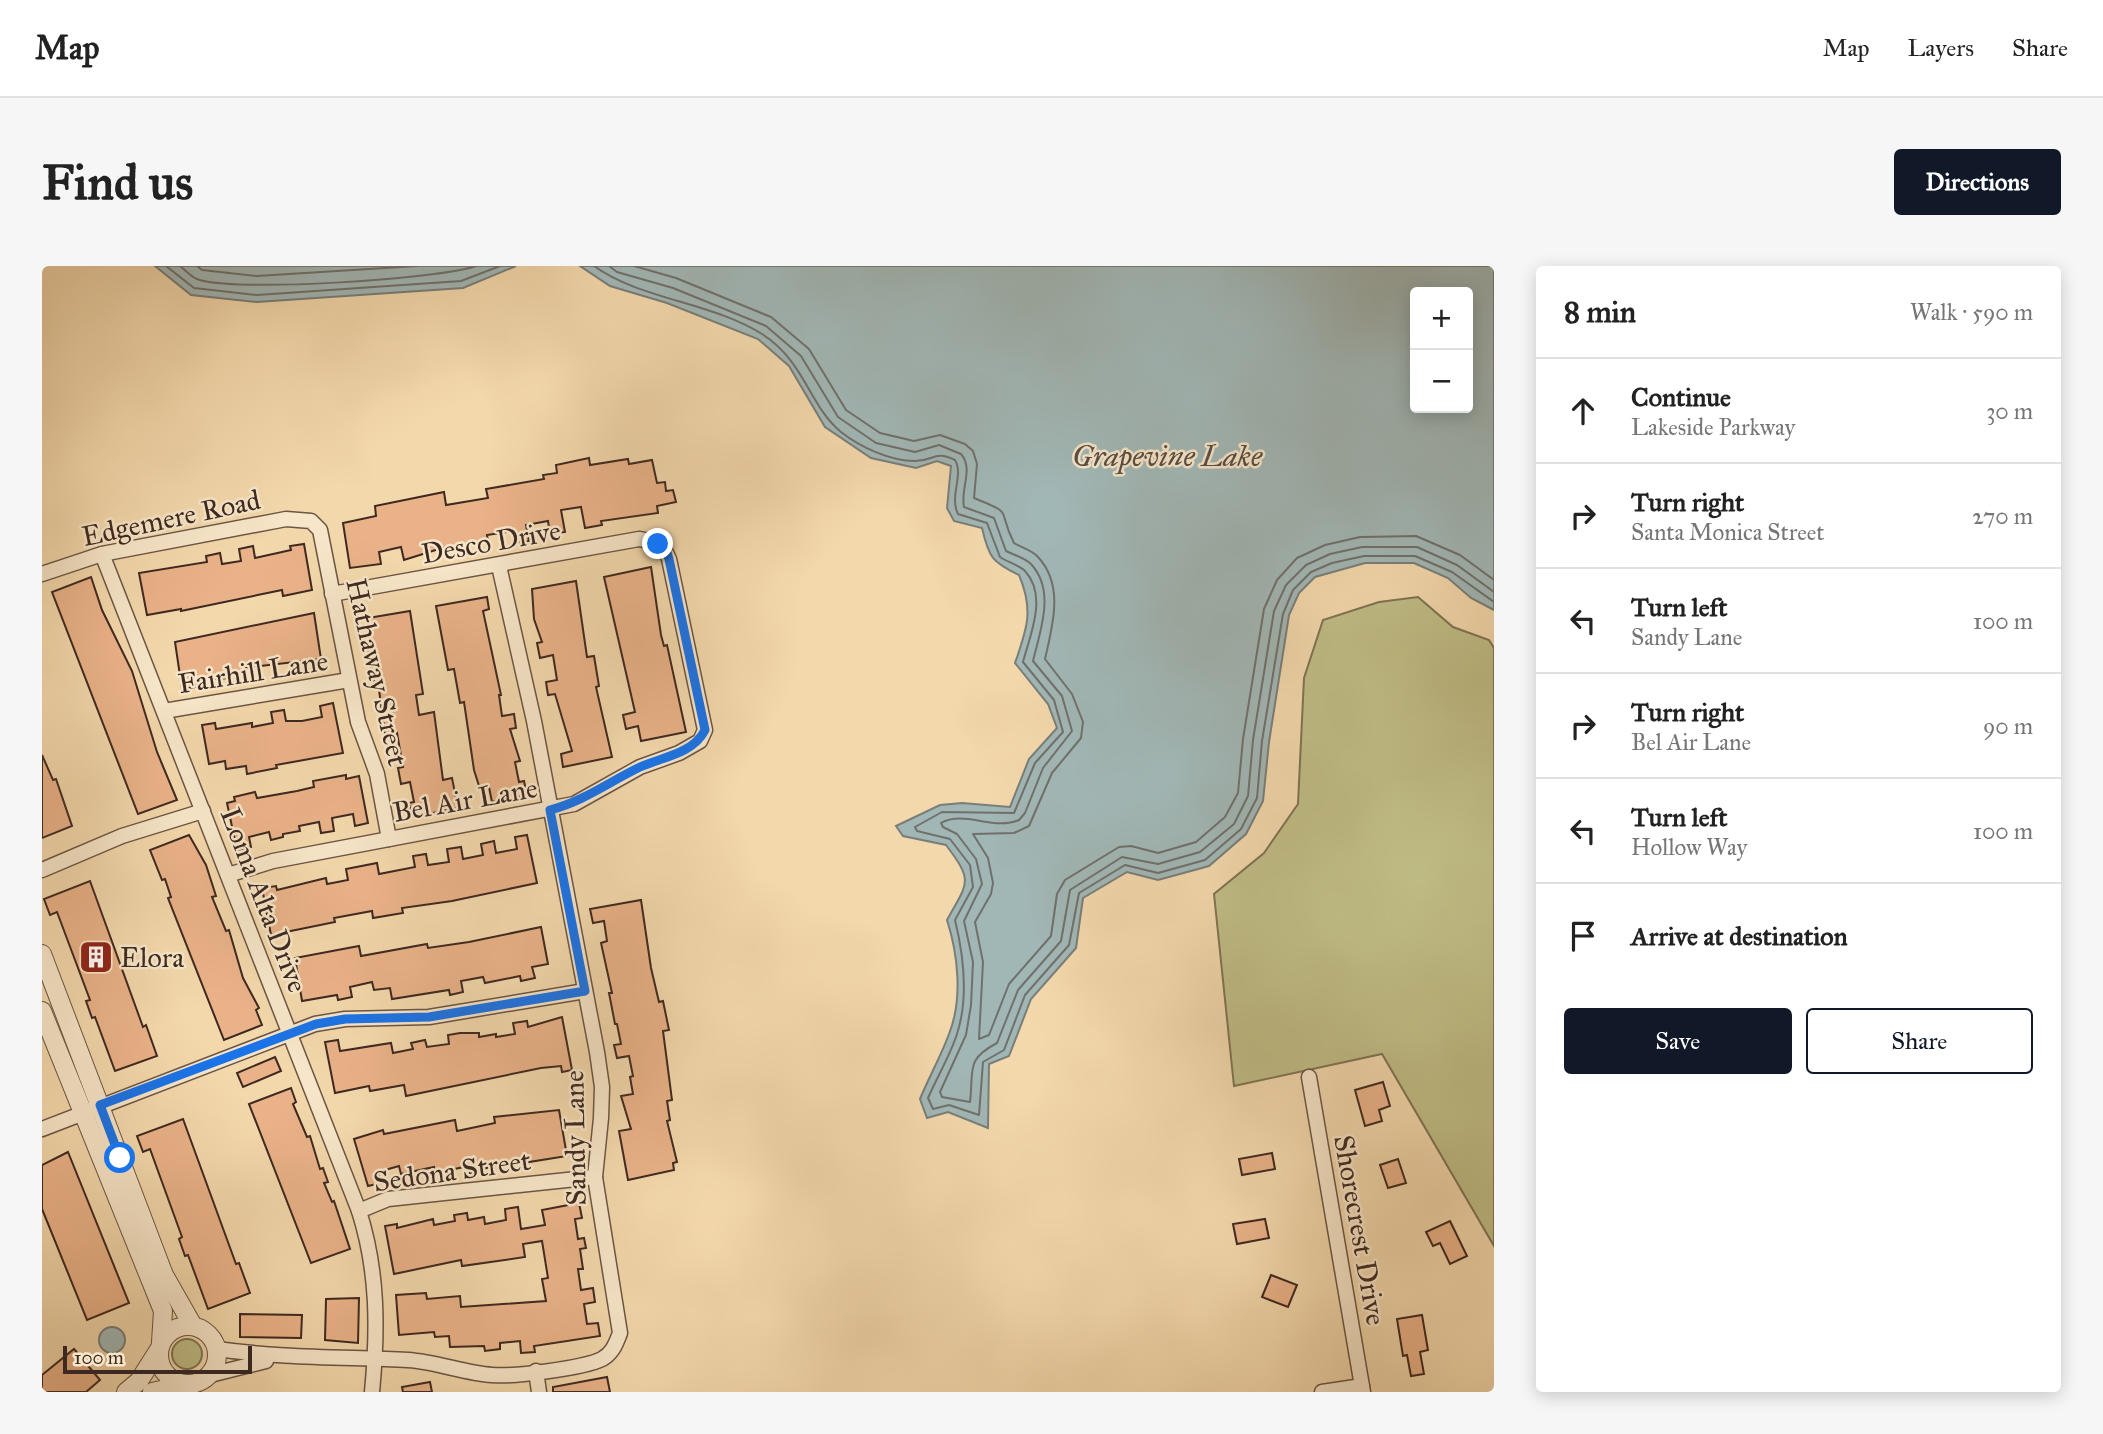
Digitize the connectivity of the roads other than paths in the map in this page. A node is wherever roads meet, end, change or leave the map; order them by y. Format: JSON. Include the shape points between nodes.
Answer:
{"nodes":[{"id":1,"x":311,"y":521,"type":"joint"},
{"id":2,"x":102,"y":554,"type":"junction"},
{"id":3,"x":499,"y":566,"type":"junction"},
{"id":4,"x":42,"y":574,"type":"edge"},
{"id":5,"x":332,"y":594,"type":"junction"},
{"id":6,"x":349,"y":680,"type":"junction"},
{"id":7,"x":164,"y":711,"type":"junction"},
{"id":8,"x":700,"y":741,"type":"joint"},
{"id":9,"x":550,"y":810,"type":"junction"},
{"id":10,"x":203,"y":811,"type":"junction"},
{"id":11,"x":388,"y":839,"type":"junction"},
{"id":12,"x":42,"y":870,"type":"edge"},
{"id":13,"x":228,"y":875,"type":"junction"},
{"id":14,"x":42,"y":954,"type":"edge"},
{"id":15,"x":585,"y":991,"type":"junction"},
{"id":16,"x":42,"y":1012,"type":"edge"},
{"id":17,"x":290,"y":1035,"type":"junction"},
{"id":18,"x":1309,"y":1077,"type":"dead end"},
{"id":19,"x":100,"y":1105,"type":"junction"},
{"id":20,"x":81,"y":1112,"type":"junction"},
{"id":21,"x":42,"y":1129,"type":"edge"},
{"id":22,"x":594,"y":1177,"type":"junction"},
{"id":23,"x":359,"y":1211,"type":"junction"},
{"id":24,"x":194,"y":1326,"type":"junction"},
{"id":25,"x":160,"y":1346,"type":"junction"},
{"id":26,"x":217,"y":1349,"type":"junction"},
{"id":27,"x":295,"y":1357,"type":"junction"},
{"id":28,"x":374,"y":1359,"type":"junction"},
{"id":29,"x":536,"y":1371,"type":"junction"},
{"id":30,"x":210,"y":1375,"type":"junction"},
{"id":31,"x":184,"y":1385,"type":"junction"},
{"id":32,"x":1362,"y":1389,"type":"edge"},
{"id":33,"x":126,"y":1392,"type":"edge"},
{"id":34,"x":152,"y":1392,"type":"edge"},
{"id":35,"x":372,"y":1392,"type":"edge"},
{"id":36,"x":539,"y":1392,"type":"edge"},
{"id":37,"x":1322,"y":1392,"type":"edge"}],
"edges":[{"from":1,"to":2,"type":"street","name":"Edgemere Road","via":[[286,519]]},
{"from":1,"to":5,"type":"street","name":"Hathaway Street","via":[[320,530]]},
{"from":2,"to":4,"type":"street","name":"Edgemere Road"},
{"from":2,"to":7,"type":"street","name":"Loma Alta Drive"},
{"from":3,"to":5,"type":"street","name":"Desco Drive"},
{"from":3,"to":8,"type":"street","name":"Desco Drive","via":[[639,539],[666,550],[705,719]]},
{"from":3,"to":9,"type":"street","name":"Sandy Lane"},
{"from":5,"to":6,"type":"street","name":"Hathaway Street"},
{"from":6,"to":7,"type":"street","name":"Fairhill Lane"},
{"from":6,"to":11,"type":"street","name":"Hathaway Street","via":[[377,774]]},
{"from":7,"to":10,"type":"street","name":"Loma Alta Drive"},
{"from":8,"to":9,"type":"street","name":"Bel Air Lane","via":[[640,767],[574,804]]},
{"from":9,"to":11,"type":"street","name":"Bel Air Lane"},
{"from":9,"to":15,"type":"street","name":"Sandy Lane"},
{"from":10,"to":12,"type":"street","via":[[122,836]]},
{"from":10,"to":13,"type":"street","name":"Loma Alta Drive"},
{"from":11,"to":13,"type":"street","name":"Bel Air Lane","via":[[273,861]]},
{"from":13,"to":17,"type":"street","name":"Loma Alta Drive"},
{"from":14,"to":19,"type":"street"},
{"from":15,"to":17,"type":"street","via":[[429,1017],[345,1019]]},
{"from":15,"to":22,"type":"street","name":"Sandy Lane","via":[[601,1087]]},
{"from":16,"to":20,"type":"street"},
{"from":17,"to":19,"type":"street"},
{"from":17,"to":23,"type":"street","name":"Loma Alta Drive"},
{"from":18,"to":32,"type":"street","name":"Shorecrest Drive"},
{"from":19,"to":20,"type":"street"},
{"from":19,"to":24,"type":"street","via":[[164,1275]]},
{"from":20,"to":21,"type":"street"},
{"from":20,"to":25,"type":"street","via":[[163,1311]]},
{"from":22,"to":23,"type":"street","name":"Sedona Street","via":[[388,1199]]},
{"from":22,"to":29,"type":"street","name":"Sandy Lane","via":[[620,1333],[603,1359]]},
{"from":23,"to":28,"type":"street","name":"Loma Alta Drive","via":[[376,1294]]},
{"from":24,"to":25,"type":"street","via":[[179,1327]]},
{"from":24,"to":26,"type":"street","via":[[211,1336]]},
{"from":25,"to":31,"type":"street","via":[[161,1367]]},
{"from":25,"to":33,"type":"street","via":[[144,1374]]},
{"from":26,"to":27,"type":"street","name":"Sandy Lane"},
{"from":26,"to":30,"type":"street"},
{"from":27,"to":28,"type":"street","name":"Sandy Lane"},
{"from":27,"to":30,"type":"street","name":"Sandy Lane"},
{"from":28,"to":29,"type":"street","name":"Sandy Lane","via":[[422,1361],[489,1375]]},
{"from":28,"to":35,"type":"street","name":"Loma Alta Drive"},
{"from":29,"to":36,"type":"street"},
{"from":30,"to":31,"type":"street"},
{"from":31,"to":34,"type":"street"},
{"from":32,"to":37,"type":"street"}]}
